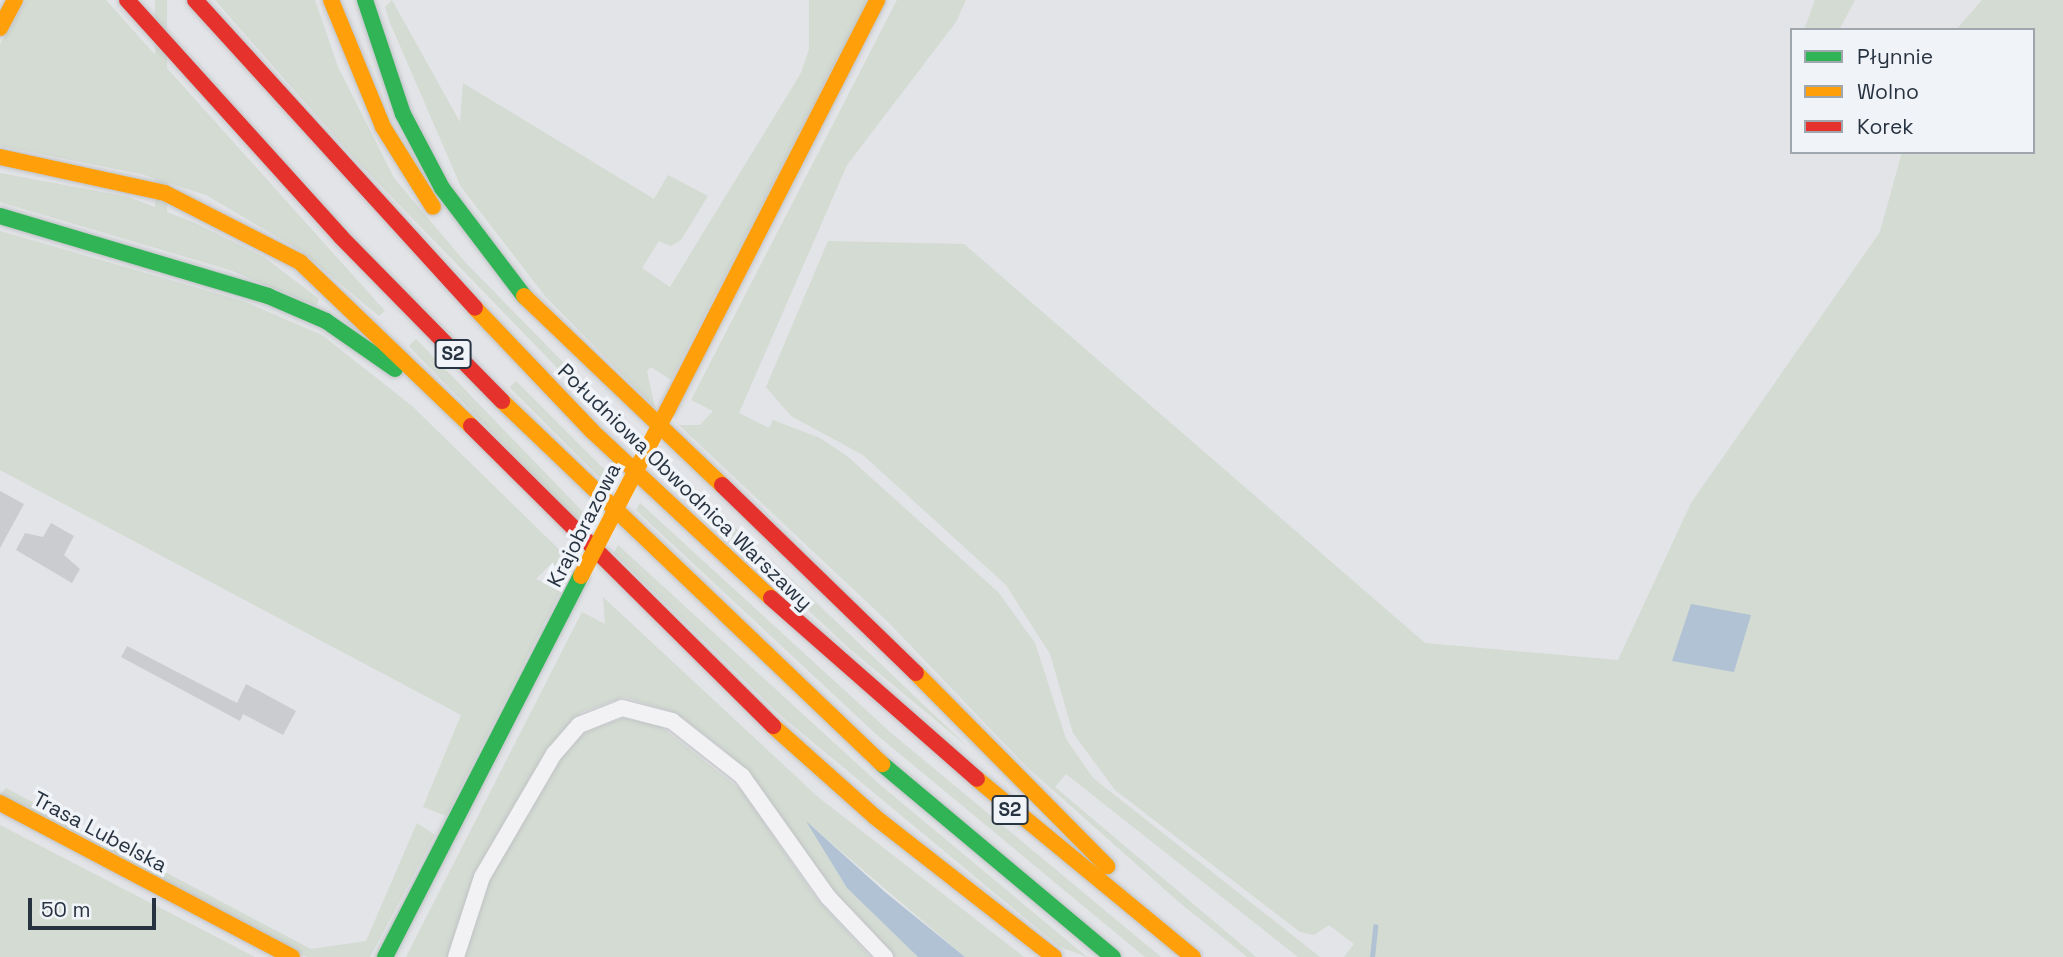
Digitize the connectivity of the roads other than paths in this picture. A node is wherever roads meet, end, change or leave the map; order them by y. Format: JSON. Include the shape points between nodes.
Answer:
{"nodes":[{"id":1,"x":15,"y":0,"type":"edge"},
{"id":2,"x":127,"y":0,"type":"edge"},
{"id":3,"x":195,"y":0,"type":"edge"},
{"id":4,"x":331,"y":0,"type":"edge"},
{"id":5,"x":365,"y":0,"type":"edge"},
{"id":6,"x":877,"y":0,"type":"edge"},
{"id":7,"x":0,"y":28,"type":"edge"},
{"id":8,"x":0,"y":157,"type":"edge"},
{"id":9,"x":0,"y":216,"type":"edge"},
{"id":10,"x":622,"y":394,"type":"junction"},
{"id":11,"x":452,"y":412,"type":"junction"},
{"id":12,"x":0,"y":803,"type":"edge"},
{"id":13,"x":292,"y":957,"type":"edge"},
{"id":14,"x":385,"y":957,"type":"edge"},
{"id":15,"x":456,"y":957,"type":"edge"},
{"id":16,"x":885,"y":957,"type":"edge"},
{"id":17,"x":1054,"y":957,"type":"edge"},
{"id":18,"x":1113,"y":957,"type":"edge"},
{"id":19,"x":1193,"y":957,"type":"edge"},
{"id":20,"x":1205,"y":957,"type":"edge"}],
"edges":[{"from":1,"to":7,"type":"main road"},
{"from":2,"to":18,"type":"main road","number":"S2","via":[[351,247],[590,492],[862,747]]},
{"from":3,"to":19,"type":"main road","name":"Południowa Obwodnica Warszawy","number":"S2","via":[[431,264],[601,440],[882,701]]},
{"from":4,"to":10,"type":"main road","via":[[383,128],[431,204],[527,311]]},
{"from":5,"to":10,"type":"main road","via":[[403,114],[442,188],[520,292]]},
{"from":6,"to":14,"type":"main road","name":"Krajobrazowa","bridge":true},
{"from":8,"to":11,"type":"main road","via":[[165,193],[255,234],[344,298]]},
{"from":9,"to":11,"type":"main road","via":[[216,278],[326,321]]},
{"from":10,"to":20,"type":"main road","via":[[870,626],[982,747]]},
{"from":11,"to":17,"type":"main road","via":[[737,694],[875,817]]},
{"from":12,"to":13,"type":"main road","name":"Trasa Lubelska"},
{"from":15,"to":16,"type":"street","via":[[482,877],[554,754],[579,725],[622,708],[672,721],[742,776],[828,897]]}]}
